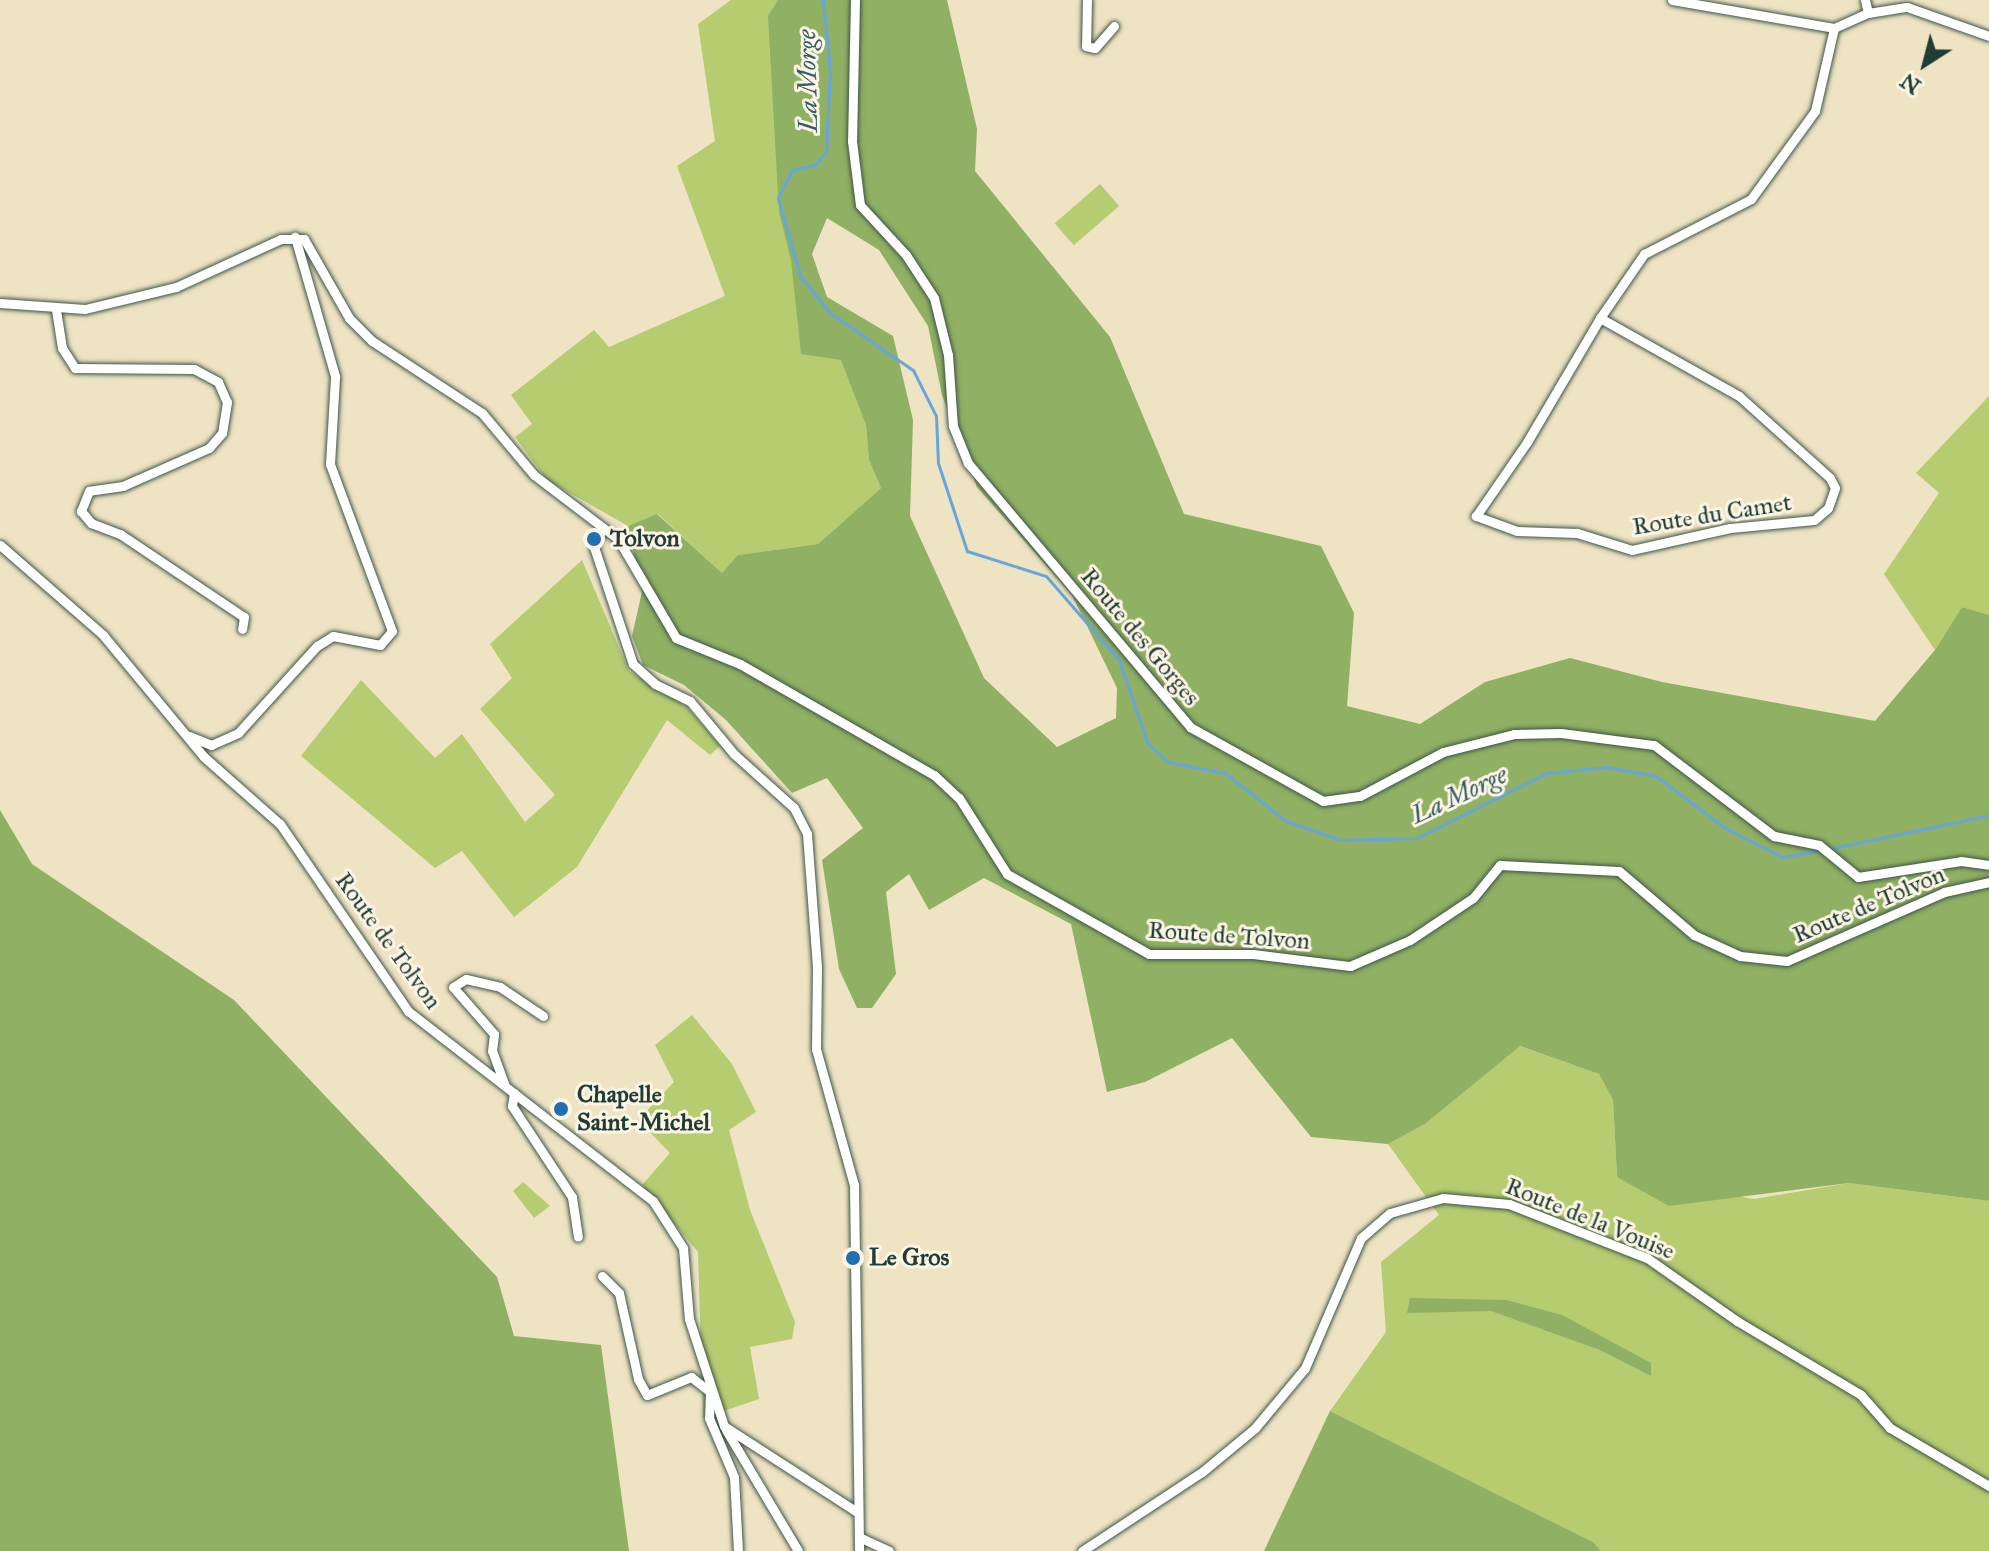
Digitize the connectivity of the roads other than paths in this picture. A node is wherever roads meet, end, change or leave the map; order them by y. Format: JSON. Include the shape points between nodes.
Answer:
{"nodes":[{"id":1,"x":855,"y":0,"type":"edge"},
{"id":2,"x":1087,"y":0,"type":"edge"},
{"id":3,"x":1672,"y":0,"type":"edge"},
{"id":4,"x":1865,"y":0,"type":"edge"},
{"id":5,"x":1909,"y":4,"type":"edge"},
{"id":6,"x":1868,"y":13,"type":"junction"},
{"id":7,"x":1114,"y":26,"type":"dead end"},
{"id":8,"x":1834,"y":28,"type":"junction"},
{"id":9,"x":1989,"y":36,"type":"edge"},
{"id":10,"x":295,"y":237,"type":"junction"},
{"id":11,"x":0,"y":303,"type":"edge"},
{"id":12,"x":56,"y":310,"type":"junction"},
{"id":13,"x":1600,"y":318,"type":"junction"},
{"id":14,"x":602,"y":529,"type":"junction"},
{"id":15,"x":0,"y":545,"type":"edge"},
{"id":16,"x":242,"y":629,"type":"dead end"},
{"id":17,"x":182,"y":732,"type":"junction"},
{"id":18,"x":1989,"y":865,"type":"edge"},
{"id":19,"x":1989,"y":882,"type":"edge"},
{"id":20,"x":543,"y":1016,"type":"dead end"},
{"id":21,"x":505,"y":1086,"type":"junction"},
{"id":22,"x":514,"y":1093,"type":"junction"},
{"id":23,"x":578,"y":1237,"type":"dead end"},
{"id":24,"x":602,"y":1276,"type":"dead end"},
{"id":25,"x":710,"y":1392,"type":"junction"},
{"id":26,"x":724,"y":1426,"type":"junction"},
{"id":27,"x":1989,"y":1486,"type":"edge"},
{"id":28,"x":857,"y":1512,"type":"junction"},
{"id":29,"x":859,"y":1537,"type":"junction"},
{"id":30,"x":738,"y":1551,"type":"edge"},
{"id":31,"x":798,"y":1551,"type":"edge"},
{"id":32,"x":859,"y":1551,"type":"edge"},
{"id":33,"x":889,"y":1551,"type":"edge"},
{"id":34,"x":1082,"y":1551,"type":"edge"}],
"edges":[{"from":1,"to":18,"type":"street","name":"Route des Gorges","via":[[852,141],[860,205],[906,255],[934,298],[948,355],[953,426],[968,463],[1190,727],[1323,801],[1360,796],[1443,752],[1514,734],[1561,733],[1654,745],[1774,836],[1819,845],[1858,877],[1961,861]]},
{"from":2,"to":7,"type":"street","via":[[1086,46],[1095,48]]},
{"from":3,"to":8,"type":"street"},
{"from":4,"to":6,"type":"street"},
{"from":5,"to":6,"type":"street"},
{"from":5,"to":9,"type":"street"},
{"from":6,"to":8,"type":"street"},
{"from":8,"to":13,"type":"street","name":"Route du Camet","via":[[1815,111],[1751,199],[1644,254]]},
{"from":10,"to":12,"type":"street","via":[[176,287],[85,309]]},
{"from":10,"to":14,"type":"street","via":[[311,244],[349,318],[372,341],[482,413],[534,475],[592,514]]},
{"from":10,"to":17,"type":"street","via":[[335,376],[330,464],[392,631],[380,645],[333,636],[317,646],[238,733],[211,745]]},
{"from":11,"to":12,"type":"street"},
{"from":12,"to":16,"type":"street","via":[[62,348],[75,368],[194,369],[218,382],[227,402],[222,433],[209,448],[123,486],[89,491],[81,511],[91,523],[120,534],[244,617]]},
{"from":13,"to":13,"type":"street","name":"Route du Camet","via":[[1527,442],[1478,509],[1478,520],[1517,531],[1577,533],[1632,550],[1730,528],[1814,520],[1828,508],[1835,488],[1830,478],[1739,396]]},
{"from":14,"to":19,"type":"street","name":"Route de Tolvon","via":[[618,539],[676,638],[740,664],[934,775],[959,798],[1007,874],[1149,954],[1253,954],[1350,966],[1410,940],[1473,898],[1500,865],[1619,871],[1694,935],[1740,956],[1787,961],[1944,892]]},
{"from":14,"to":28,"type":"street","via":[[594,547],[633,664],[655,684],[690,701],[734,754],[794,808],[807,834],[817,968],[816,1049],[854,1185]]},
{"from":15,"to":17,"type":"street","name":"Route de Tolvon","via":[[109,642]]},
{"from":17,"to":21,"type":"street","name":"Route de Tolvon","via":[[280,824],[408,1011]]},
{"from":20,"to":21,"type":"street","via":[[500,987],[466,979],[453,987],[494,1034],[492,1051]]},
{"from":21,"to":22,"type":"street","name":"Route de Tolvon"},
{"from":22,"to":23,"type":"street","via":[[512,1106],[572,1197]]},
{"from":22,"to":25,"type":"street","name":"Route de Tolvon","via":[[653,1201],[675,1230],[687,1269],[689,1319]]},
{"from":24,"to":25,"type":"street","via":[[619,1293],[638,1379],[647,1395],[691,1377]]},
{"from":25,"to":26,"type":"street"},
{"from":25,"to":30,"type":"street","name":"Route de Tolvon","via":[[709,1418],[734,1477]]},
{"from":26,"to":28,"type":"street"},
{"from":26,"to":31,"type":"street"},
{"from":27,"to":34,"type":"street","name":"Route de la Vouise","via":[[1890,1428],[1861,1395],[1737,1321],[1647,1258],[1509,1204],[1443,1198],[1390,1213],[1361,1238],[1305,1368],[1255,1428],[1202,1472]]},
{"from":28,"to":29,"type":"street"},
{"from":29,"to":32,"type":"street"},
{"from":29,"to":33,"type":"street"}]}
